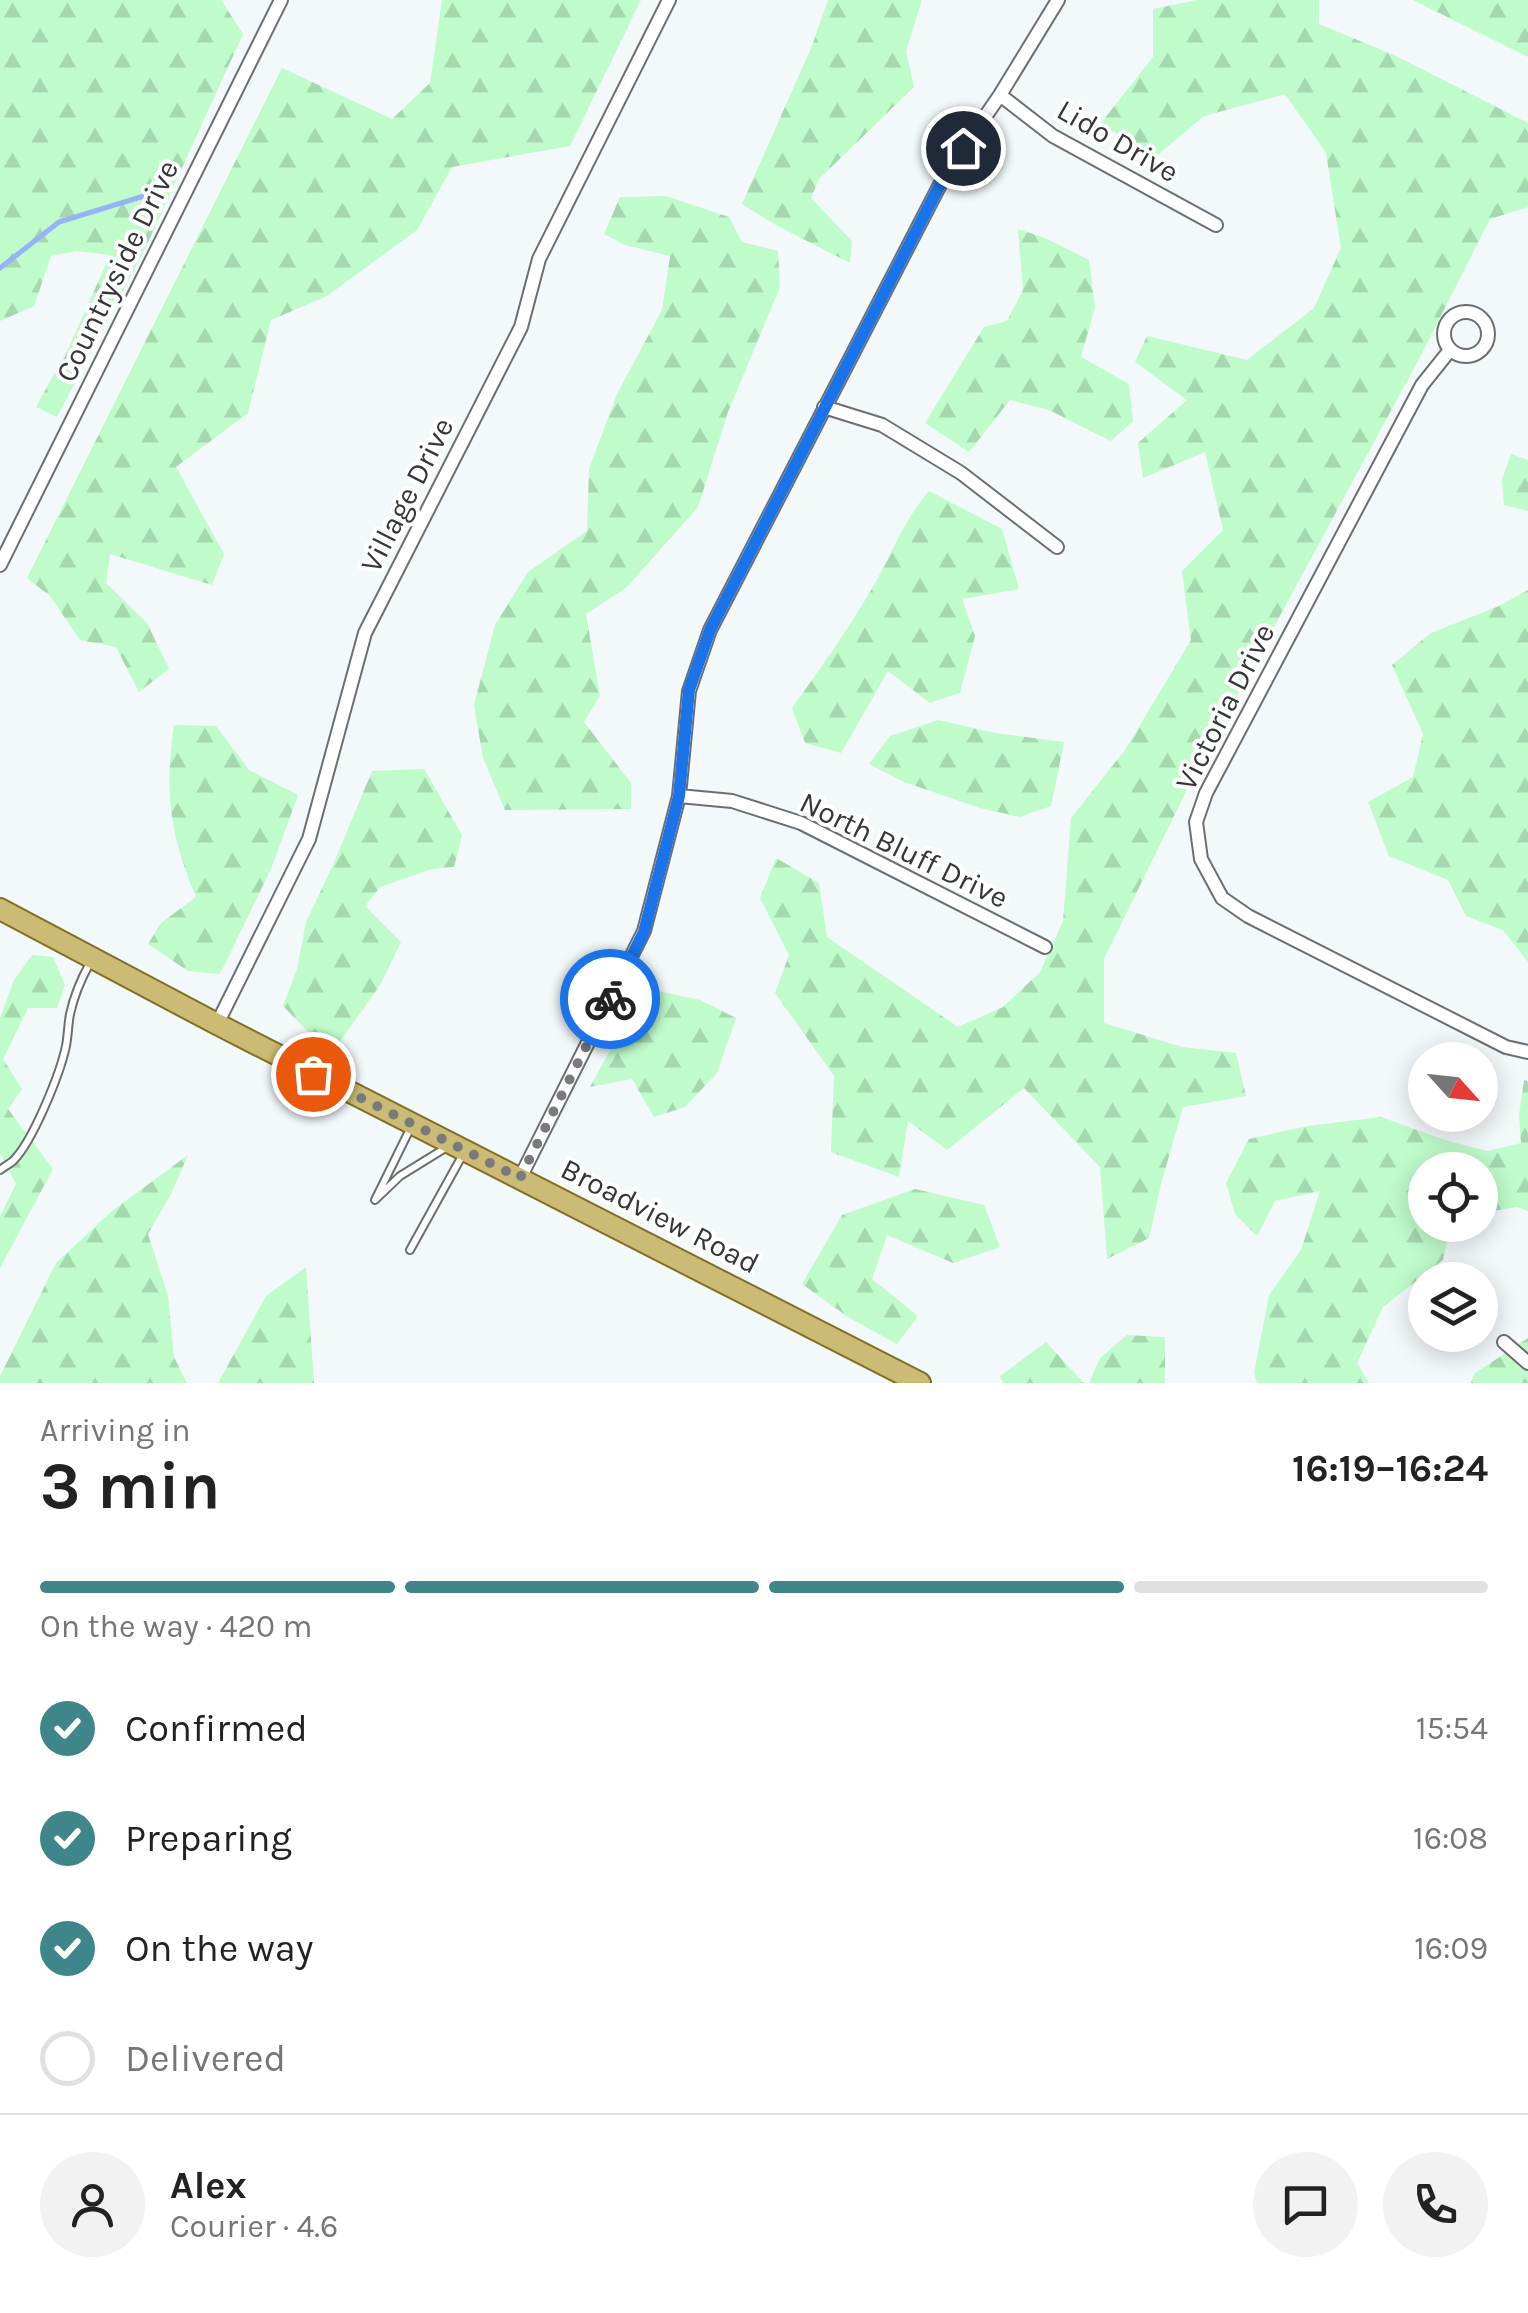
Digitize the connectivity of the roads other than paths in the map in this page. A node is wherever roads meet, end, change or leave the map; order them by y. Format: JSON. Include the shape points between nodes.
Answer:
{"nodes":[{"id":1,"x":281,"y":0,"type":"edge"},
{"id":2,"x":669,"y":0,"type":"edge"},
{"id":3,"x":1058,"y":0,"type":"edge"},
{"id":4,"x":1000,"y":95,"type":"junction"},
{"id":5,"x":1216,"y":225,"type":"dead end"},
{"id":6,"x":1450,"y":350,"type":"dead end"},
{"id":7,"x":824,"y":407,"type":"junction"},
{"id":8,"x":1057,"y":547,"type":"dead end"},
{"id":9,"x":0,"y":565,"type":"edge"},
{"id":10,"x":679,"y":796,"type":"junction"},
{"id":11,"x":0,"y":909,"type":"edge"},
{"id":12,"x":1045,"y":947,"type":"dead end"},
{"id":13,"x":93,"y":957,"type":"junction"},
{"id":14,"x":217,"y":1024,"type":"junction"},
{"id":15,"x":1528,"y":1052,"type":"edge"},
{"id":16,"x":413,"y":1124,"type":"junction"},
{"id":17,"x":458,"y":1147,"type":"junction"},
{"id":18,"x":0,"y":1170,"type":"edge"},
{"id":19,"x":520,"y":1178,"type":"junction"},
{"id":20,"x":410,"y":1250,"type":"dead end"},
{"id":21,"x":1504,"y":1342,"type":"dead end"},
{"id":22,"x":1528,"y":1363,"type":"edge"},
{"id":23,"x":920,"y":1383,"type":"edge"}],
"edges":[{"from":1,"to":9,"type":"street","name":"Countryside Drive"},
{"from":2,"to":14,"type":"street","name":"Village Drive","via":[[539,259],[520,328],[365,633],[309,840]]},
{"from":3,"to":4,"type":"street"},
{"from":4,"to":5,"type":"street","name":"Lido Drive","via":[[1053,136]]},
{"from":4,"to":7,"type":"street","via":[[945,175]]},
{"from":6,"to":15,"type":"street","name":"Victoria Drive","via":[[1422,385],[1196,822],[1201,859],[1222,898],[1506,1047]]},
{"from":7,"to":8,"type":"street","via":[[882,425],[961,473]]},
{"from":7,"to":10,"type":"street","via":[[710,630],[689,690]]},
{"from":10,"to":12,"type":"street","name":"North Bluff Drive","via":[[732,802],[801,824]]},
{"from":10,"to":19,"type":"street","via":[[644,932]]},
{"from":11,"to":13,"type":"main road","name":"Broadview Road"},
{"from":13,"to":14,"type":"main road","name":"Broadview Road"},
{"from":13,"to":18,"type":"lane","via":[[78,986],[49,1094],[24,1144]]},
{"from":14,"to":16,"type":"main road","name":"Broadview Road"},
{"from":16,"to":17,"type":"main road","name":"Broadview Road"},
{"from":16,"to":17,"type":"lane","via":[[375,1200],[400,1176]]},
{"from":17,"to":19,"type":"main road","name":"Broadview Road"},
{"from":17,"to":20,"type":"lane"},
{"from":19,"to":23,"type":"main road","name":"Broadview Road"},
{"from":21,"to":22,"type":"street"}]}
